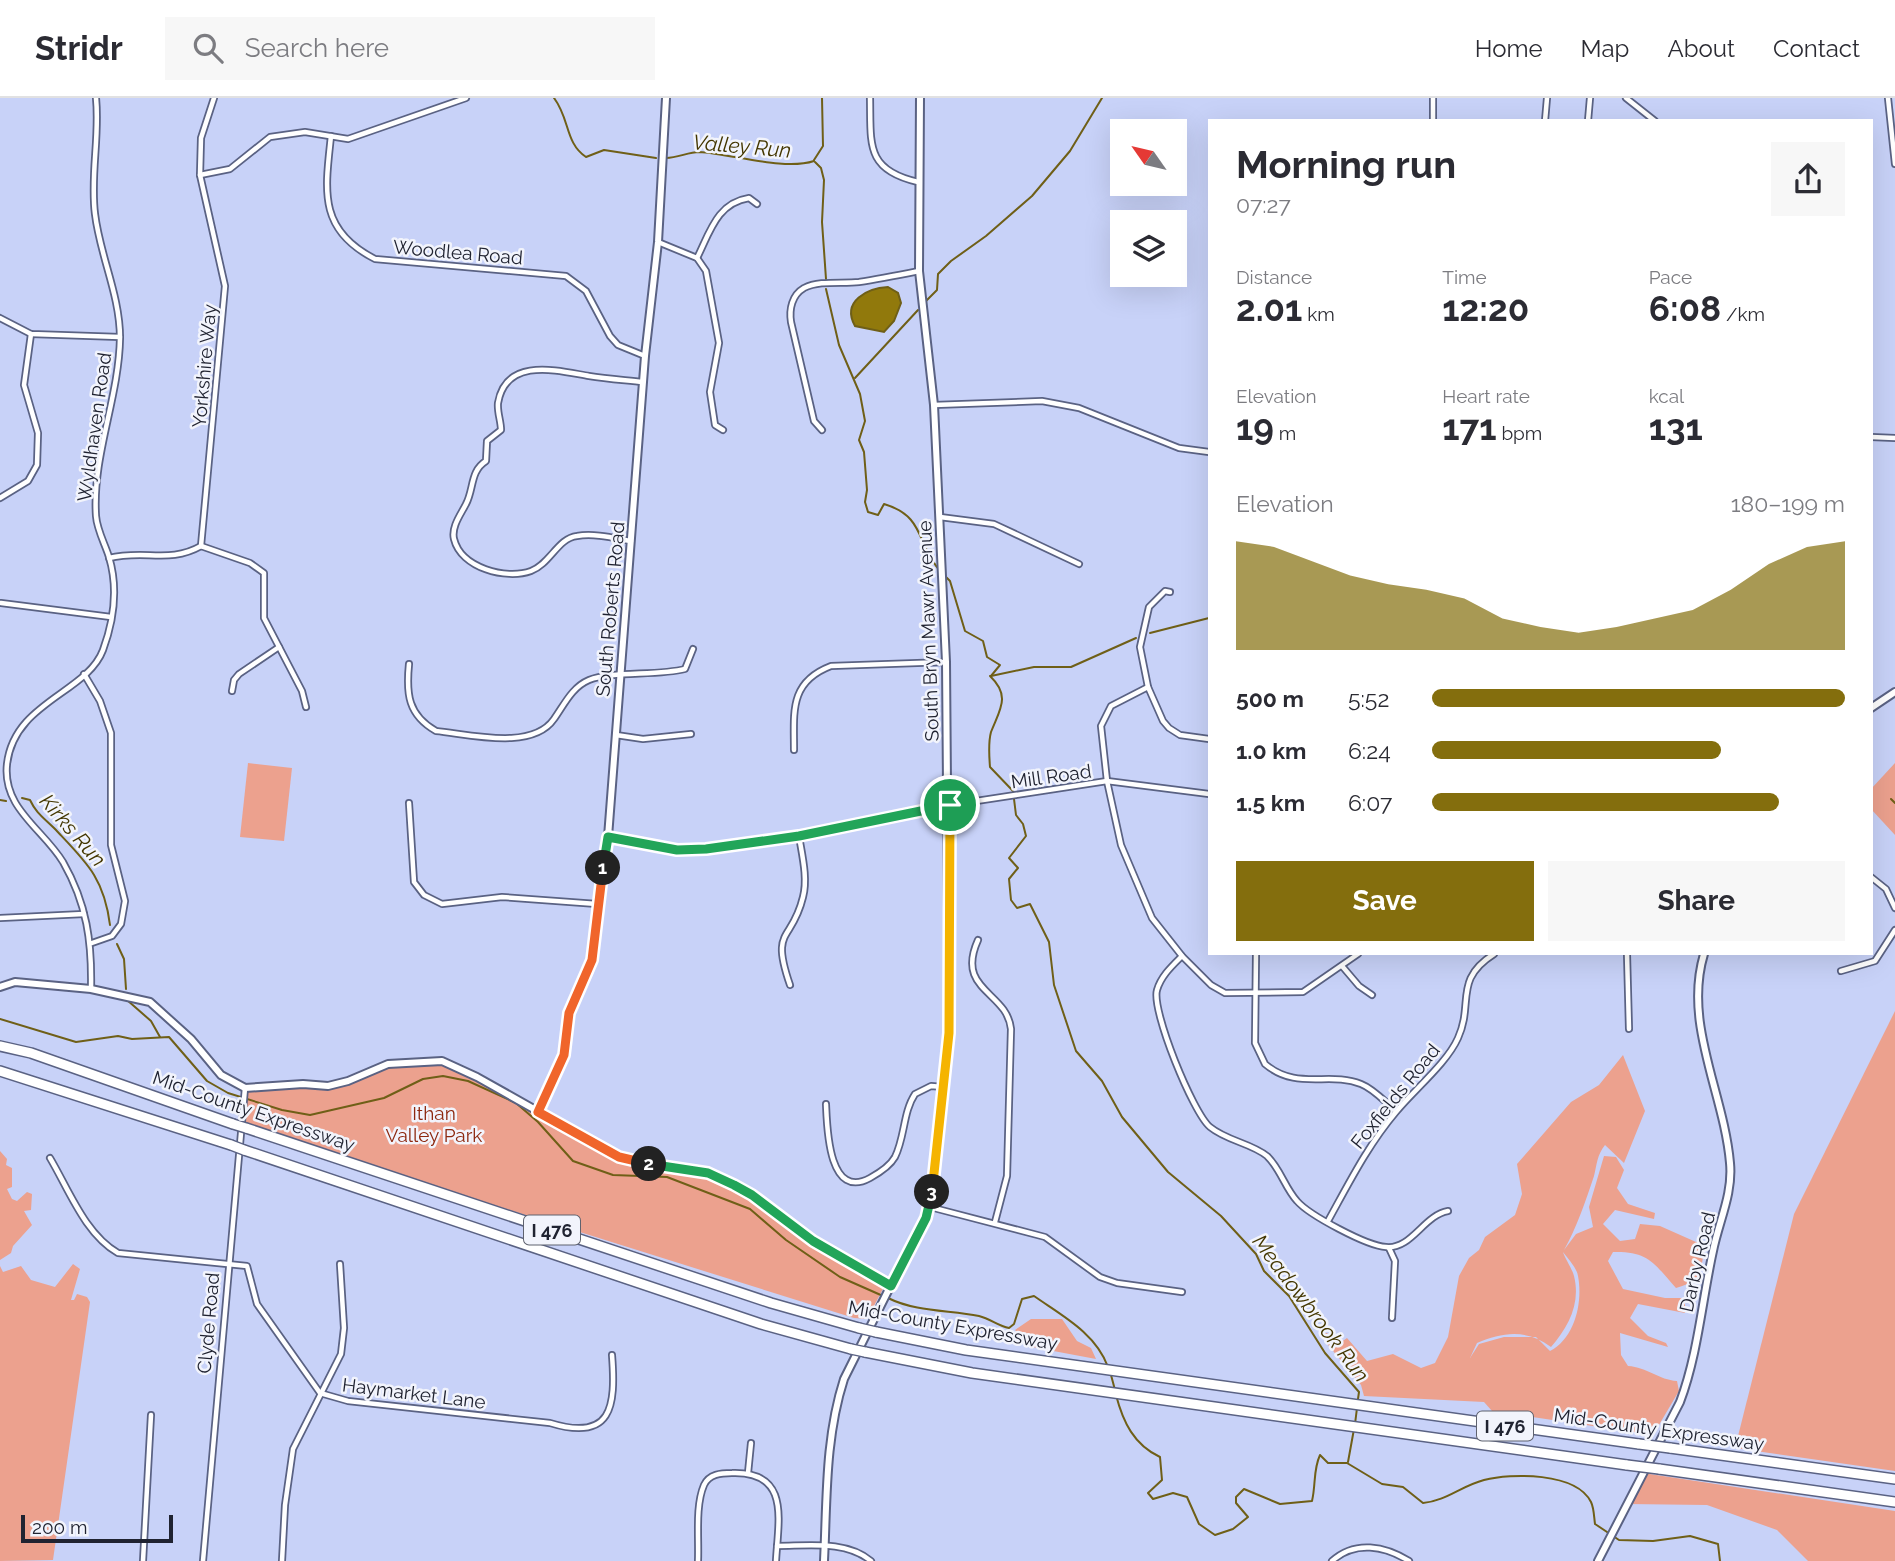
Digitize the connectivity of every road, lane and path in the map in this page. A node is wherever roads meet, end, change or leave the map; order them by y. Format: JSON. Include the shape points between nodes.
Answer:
{"nodes":[{"id":1,"x":96,"y":98,"type":"edge"},
{"id":2,"x":215,"y":98,"type":"edge"},
{"id":3,"x":466,"y":98,"type":"edge"},
{"id":4,"x":666,"y":98,"type":"edge"},
{"id":5,"x":870,"y":98,"type":"edge"},
{"id":6,"x":920,"y":98,"type":"edge"},
{"id":7,"x":1433,"y":98,"type":"edge"},
{"id":8,"x":1547,"y":98,"type":"edge"},
{"id":9,"x":1590,"y":98,"type":"edge"},
{"id":10,"x":1626,"y":98,"type":"edge"},
{"id":11,"x":1888,"y":98,"type":"edge"},
{"id":12,"x":1433,"y":119,"type":"edge"},
{"id":13,"x":1545,"y":119,"type":"edge"},
{"id":14,"x":1588,"y":119,"type":"edge"},
{"id":15,"x":1652,"y":119,"type":"edge"},
{"id":16,"x":331,"y":136,"type":"junction"},
{"id":17,"x":1895,"y":164,"type":"edge"},
{"id":18,"x":200,"y":175,"type":"junction"},
{"id":19,"x":918,"y":181,"type":"junction"},
{"id":20,"x":757,"y":204,"type":"dead end"},
{"id":21,"x":658,"y":242,"type":"junction"},
{"id":22,"x":698,"y":258,"type":"junction"},
{"id":23,"x":919,"y":271,"type":"junction"},
{"id":24,"x":0,"y":318,"type":"edge"},
{"id":25,"x":31,"y":334,"type":"junction"},
{"id":26,"x":120,"y":337,"type":"junction"},
{"id":27,"x":645,"y":356,"type":"junction"},
{"id":28,"x":643,"y":382,"type":"junction"},
{"id":29,"x":934,"y":405,"type":"junction"},
{"id":30,"x":723,"y":430,"type":"dead end"},
{"id":31,"x":822,"y":430,"type":"dead end"},
{"id":32,"x":1873,"y":437,"type":"edge"},
{"id":33,"x":1895,"y":438,"type":"edge"},
{"id":34,"x":1208,"y":452,"type":"edge"},
{"id":35,"x":0,"y":498,"type":"edge"},
{"id":36,"x":939,"y":516,"type":"junction"},
{"id":37,"x":632,"y":541,"type":"junction"},
{"id":38,"x":201,"y":546,"type":"junction"},
{"id":39,"x":109,"y":558,"type":"junction"},
{"id":40,"x":1079,"y":564,"type":"dead end"},
{"id":41,"x":1170,"y":592,"type":"dead end"},
{"id":42,"x":1,"y":603,"type":"edge"},
{"id":43,"x":111,"y":617,"type":"junction"},
{"id":44,"x":279,"y":647,"type":"junction"},
{"id":45,"x":692,"y":649,"type":"dead end"},
{"id":46,"x":946,"y":662,"type":"junction"},
{"id":47,"x":409,"y":664,"type":"dead end"},
{"id":48,"x":84,"y":674,"type":"junction"},
{"id":49,"x":619,"y":677,"type":"junction"},
{"id":50,"x":1149,"y":687,"type":"junction"},
{"id":51,"x":232,"y":691,"type":"dead end"},
{"id":52,"x":1895,"y":691,"type":"edge"},
{"id":53,"x":306,"y":707,"type":"dead end"},
{"id":54,"x":1873,"y":707,"type":"edge"},
{"id":55,"x":616,"y":734,"type":"junction"},
{"id":56,"x":691,"y":734,"type":"dead end"},
{"id":57,"x":1208,"y":739,"type":"edge"},
{"id":58,"x":794,"y":750,"type":"dead end"},
{"id":59,"x":1107,"y":782,"type":"junction"},
{"id":60,"x":1208,"y":794,"type":"edge"},
{"id":61,"x":409,"y":803,"type":"dead end"},
{"id":62,"x":950,"y":805,"type":"junction"},
{"id":63,"x":799,"y":836,"type":"junction"},
{"id":64,"x":608,"y":837,"type":"junction"},
{"id":65,"x":1873,"y":879,"type":"edge"},
{"id":66,"x":597,"y":904,"type":"junction"},
{"id":67,"x":1895,"y":908,"type":"edge"},
{"id":68,"x":84,"y":914,"type":"junction"},
{"id":69,"x":0,"y":918,"type":"edge"},
{"id":70,"x":1895,"y":930,"type":"edge"},
{"id":71,"x":978,"y":940,"type":"dead end"},
{"id":72,"x":92,"y":943,"type":"junction"},
{"id":73,"x":1256,"y":955,"type":"edge"},
{"id":74,"x":1357,"y":955,"type":"edge"},
{"id":75,"x":1491,"y":955,"type":"edge"},
{"id":76,"x":1627,"y":955,"type":"edge"},
{"id":77,"x":1704,"y":955,"type":"edge"},
{"id":78,"x":1182,"y":956,"type":"junction"},
{"id":79,"x":1342,"y":966,"type":"junction"},
{"id":80,"x":1842,"y":971,"type":"dead end"},
{"id":81,"x":790,"y":985,"type":"dead end"},
{"id":82,"x":0,"y":987,"type":"edge"},
{"id":83,"x":91,"y":989,"type":"junction"},
{"id":84,"x":1255,"y":993,"type":"junction"},
{"id":85,"x":1372,"y":995,"type":"dead end"},
{"id":86,"x":1629,"y":1029,"type":"dead end"},
{"id":87,"x":0,"y":1046,"type":"edge"},
{"id":88,"x":0,"y":1071,"type":"edge"},
{"id":89,"x":944,"y":1087,"type":"junction"},
{"id":90,"x":245,"y":1088,"type":"junction"},
{"id":91,"x":826,"y":1104,"type":"dead end"},
{"id":92,"x":1396,"y":1111,"type":"junction"},
{"id":93,"x":538,"y":1112,"type":"junction"},
{"id":94,"x":50,"y":1158,"type":"dead end"},
{"id":95,"x":930,"y":1207,"type":"junction"},
{"id":96,"x":1448,"y":1211,"type":"dead end"},
{"id":97,"x":1328,"y":1221,"type":"junction"},
{"id":98,"x":995,"y":1222,"type":"junction"},
{"id":99,"x":1389,"y":1248,"type":"junction"},
{"id":100,"x":227,"y":1264,"type":"junction"},
{"id":101,"x":340,"y":1264,"type":"dead end"},
{"id":102,"x":891,"y":1286,"type":"junction"},
{"id":103,"x":1182,"y":1292,"type":"dead end"},
{"id":104,"x":1392,"y":1318,"type":"dead end"},
{"id":105,"x":612,"y":1355,"type":"dead end"},
{"id":106,"x":320,"y":1393,"type":"junction"},
{"id":107,"x":151,"y":1415,"type":"dead end"},
{"id":108,"x":751,"y":1443,"type":"dead end"},
{"id":109,"x":748,"y":1473,"type":"junction"},
{"id":110,"x":1895,"y":1479,"type":"edge"},
{"id":111,"x":1895,"y":1502,"type":"edge"},
{"id":112,"x":777,"y":1546,"type":"junction"},
{"id":113,"x":825,"y":1546,"type":"junction"},
{"id":114,"x":143,"y":1561,"type":"edge"},
{"id":115,"x":203,"y":1561,"type":"edge"},
{"id":116,"x":282,"y":1561,"type":"edge"},
{"id":117,"x":698,"y":1561,"type":"edge"},
{"id":118,"x":776,"y":1561,"type":"edge"},
{"id":119,"x":824,"y":1561,"type":"edge"},
{"id":120,"x":871,"y":1561,"type":"edge"},
{"id":121,"x":1332,"y":1561,"type":"edge"},
{"id":122,"x":1409,"y":1561,"type":"edge"},
{"id":123,"x":1598,"y":1561,"type":"edge"}],
"edges":[{"from":1,"to":26,"type":"street","name":"Wyldhaven Road","via":[[95,219],[119,310]]},
{"from":2,"to":18,"type":"street","name":"Yorkshire Way","via":[[201,138]]},
{"from":3,"to":16,"type":"street","via":[[348,139]]},
{"from":4,"to":21,"type":"main road","name":"South Roberts Road"},
{"from":5,"to":19,"type":"street","via":[[873,154],[896,177]]},
{"from":6,"to":19,"type":"main road","name":"South Bryn Mawr Avenue"},
{"from":7,"to":12,"type":"street"},
{"from":8,"to":13,"type":"street"},
{"from":9,"to":14,"type":"street"},
{"from":10,"to":15,"type":"street"},
{"from":11,"to":17,"type":"street"},
{"from":16,"to":18,"type":"street","via":[[305,132],[270,137],[230,169]]},
{"from":16,"to":27,"type":"street","name":"Woodlea Road","via":[[325,189],[328,207],[342,237],[357,250],[374,259],[566,276],[586,291],[610,337]]},
{"from":18,"to":38,"type":"street","name":"Yorkshire Way","via":[[225,286]]},
{"from":19,"to":23,"type":"main road","name":"South Bryn Mawr Avenue"},
{"from":20,"to":22,"type":"street","via":[[749,198],[729,204]]},
{"from":21,"to":22,"type":"street"},
{"from":21,"to":27,"type":"main road","name":"South Roberts Road"},
{"from":22,"to":30,"type":"street","via":[[706,271],[719,343],[710,392],[715,425]]},
{"from":23,"to":29,"type":"main road","name":"South Bryn Mawr Avenue"},
{"from":23,"to":31,"type":"street","via":[[814,285],[795,298],[791,322],[814,421]]},
{"from":24,"to":25,"type":"street"},
{"from":25,"to":26,"type":"street"},
{"from":25,"to":35,"type":"street","via":[[24,385],[38,433],[37,465],[28,481]]},
{"from":26,"to":39,"type":"street","name":"Wyldhaven Road","via":[[96,518]]},
{"from":27,"to":28,"type":"main road","name":"South Roberts Road"},
{"from":28,"to":37,"type":"main road","name":"South Roberts Road"},
{"from":28,"to":37,"type":"street","via":[[556,369],[532,369],[517,376],[502,391],[500,430],[486,441],[486,461],[476,471],[454,537],[478,565],[511,575],[543,565],[575,536]]},
{"from":29,"to":34,"type":"street","via":[[1042,401],[1079,408],[1179,448]]},
{"from":29,"to":36,"type":"main road","name":"South Bryn Mawr Avenue"},
{"from":32,"to":33,"type":"street"},
{"from":36,"to":40,"type":"street","via":[[994,524]]},
{"from":36,"to":46,"type":"main road","name":"South Bryn Mawr Avenue"},
{"from":37,"to":49,"type":"main road","name":"South Roberts Road"},
{"from":38,"to":39,"type":"street","via":[[187,554],[165,557],[133,552]]},
{"from":38,"to":44,"type":"street","via":[[250,563],[264,573],[264,618]]},
{"from":39,"to":43,"type":"street","name":"Wyldhaven Road","via":[[116,585]]},
{"from":41,"to":50,"type":"street","via":[[1153,600],[1146,615],[1140,656]]},
{"from":42,"to":43,"type":"street"},
{"from":43,"to":48,"type":"street","name":"Wyldhaven Road","via":[[102,652]]},
{"from":44,"to":51,"type":"street","via":[[239,674]]},
{"from":44,"to":53,"type":"street"},
{"from":45,"to":49,"type":"street","via":[[685,669]]},
{"from":46,"to":58,"type":"street","via":[[831,666],[819,671],[801,687],[796,701]]},
{"from":46,"to":62,"type":"main road","name":"South Bryn Mawr Avenue"},
{"from":47,"to":49,"type":"street","via":[[411,709],[424,724],[436,731],[523,739],[550,724],[576,686],[592,678]]},
{"from":48,"to":68,"type":"street","name":"Wyldhaven Road","via":[[25,723],[12,740],[6,766],[17,807],[63,863]]},
{"from":48,"to":72,"type":"street","via":[[111,733],[111,845],[125,901],[121,924],[112,936]]},
{"from":49,"to":55,"type":"main road","name":"South Roberts Road"},
{"from":50,"to":57,"type":"street","via":[[1169,728]]},
{"from":50,"to":59,"type":"street","via":[[1121,700],[1101,726]]},
{"from":52,"to":54,"type":"main road"},
{"from":55,"to":56,"type":"street","via":[[643,738]]},
{"from":55,"to":64,"type":"main road","name":"South Roberts Road"},
{"from":59,"to":60,"type":"street","name":"Mill Road"},
{"from":59,"to":62,"type":"street","name":"Mill Road"},
{"from":59,"to":78,"type":"street","via":[[1121,845],[1152,918]]},
{"from":61,"to":66,"type":"street","via":[[414,882],[432,900],[463,904],[502,897]]},
{"from":62,"to":63,"type":"street","name":"Mill Road"},
{"from":62,"to":89,"type":"main road","name":"South Bryn Mawr Avenue","via":[[949,1033]]},
{"from":63,"to":64,"type":"street","name":"Mill Road","via":[[677,850]]},
{"from":63,"to":81,"type":"street","via":[[803,896],[780,945]]},
{"from":64,"to":66,"type":"main road","name":"South Roberts Road"},
{"from":65,"to":67,"type":"street","via":[[1886,889]]},
{"from":66,"to":93,"type":"main road","name":"South Roberts Road","via":[[592,960],[569,1013],[564,1055]]},
{"from":68,"to":69,"type":"street"},
{"from":68,"to":72,"type":"street","name":"Wyldhaven Road"},
{"from":70,"to":80,"type":"street","via":[[1875,961]]},
{"from":71,"to":98,"type":"street","via":[[972,953],[972,972],[1010,1020],[1011,1029],[1007,1176]]},
{"from":72,"to":83,"type":"street","name":"Wyldhaven Road"},
{"from":73,"to":84,"type":"street"},
{"from":74,"to":79,"type":"street"},
{"from":75,"to":92,"type":"street","name":"Foxfields Road","via":[[1479,963],[1466,985],[1459,1037]]},
{"from":76,"to":86,"type":"street"},
{"from":77,"to":123,"type":"main road","name":"Darby Road","via":[[1697,996],[1728,1144],[1731,1189],[1715,1239],[1690,1374],[1680,1402]]},
{"from":78,"to":84,"type":"street","via":[[1225,993]]},
{"from":78,"to":97,"type":"street","via":[[1164,975],[1155,1003],[1189,1096],[1208,1126],[1264,1153],[1297,1202]]},
{"from":79,"to":84,"type":"street","via":[[1303,992]]},
{"from":79,"to":85,"type":"street"},
{"from":82,"to":83,"type":"main road","via":[[15,982]]},
{"from":83,"to":90,"type":"main road","via":[[150,1002],[191,1039],[220,1075]]},
{"from":84,"to":92,"type":"street","via":[[1255,1043],[1265,1065],[1297,1080],[1357,1082]]},
{"from":87,"to":110,"type":"highway","name":"Mid-County Expressway","number":"I 476","bridge":true,"via":[[771,1303],[876,1332],[966,1350]]},
{"from":88,"to":111,"type":"highway","name":"Mid-County Expressway","number":"I 476","bridge":true,"via":[[773,1328],[851,1349],[972,1373]]},
{"from":89,"to":91,"type":"street","via":[[931,1086],[915,1094],[894,1159],[866,1180],[855,1182],[834,1164]]},
{"from":89,"to":95,"type":"main road","name":"South Bryn Mawr Avenue"},
{"from":90,"to":93,"type":"main road","via":[[328,1086],[388,1064],[442,1061]]},
{"from":90,"to":100,"type":"street","name":"Clyde Road"},
{"from":92,"to":97,"type":"street","name":"Foxfields Road","via":[[1367,1148]]},
{"from":93,"to":102,"type":"main road","via":[[619,1157],[708,1173],[734,1185],[802,1234]]},
{"from":94,"to":100,"type":"street","via":[[103,1244],[118,1253]]},
{"from":95,"to":98,"type":"street"},
{"from":95,"to":102,"type":"main road","name":"South Bryn Mawr Avenue"},
{"from":96,"to":99,"type":"street","via":[[1437,1213],[1403,1243]]},
{"from":97,"to":99,"type":"street","via":[[1366,1244]]},
{"from":98,"to":103,"type":"street","via":[[1045,1237],[1100,1277]]},
{"from":99,"to":104,"type":"street","via":[[1395,1261]]},
{"from":100,"to":106,"type":"street","name":"Haymarket Lane","via":[[250,1269],[257,1304]]},
{"from":100,"to":115,"type":"street","name":"Clyde Road"},
{"from":101,"to":106,"type":"street","via":[[341,1354]]},
{"from":102,"to":113,"type":"main road","name":"South Bryn Mawr Avenue","via":[[836,1403]]},
{"from":105,"to":106,"type":"street","name":"Haymarket Lane","via":[[614,1399],[599,1423],[582,1430],[348,1401]]},
{"from":106,"to":116,"type":"street","via":[[293,1449]]},
{"from":107,"to":114,"type":"street"},
{"from":108,"to":109,"type":"street"},
{"from":109,"to":112,"type":"street","via":[[771,1486],[780,1513]]},
{"from":109,"to":117,"type":"street","via":[[716,1474],[705,1483]]},
{"from":112,"to":113,"type":"street"},
{"from":112,"to":118,"type":"street"},
{"from":113,"to":119,"type":"main road","name":"South Bryn Mawr Avenue"},
{"from":113,"to":120,"type":"street","via":[[858,1550]]},
{"from":121,"to":122,"type":"street","via":[[1356,1548],[1377,1547]]}]}
